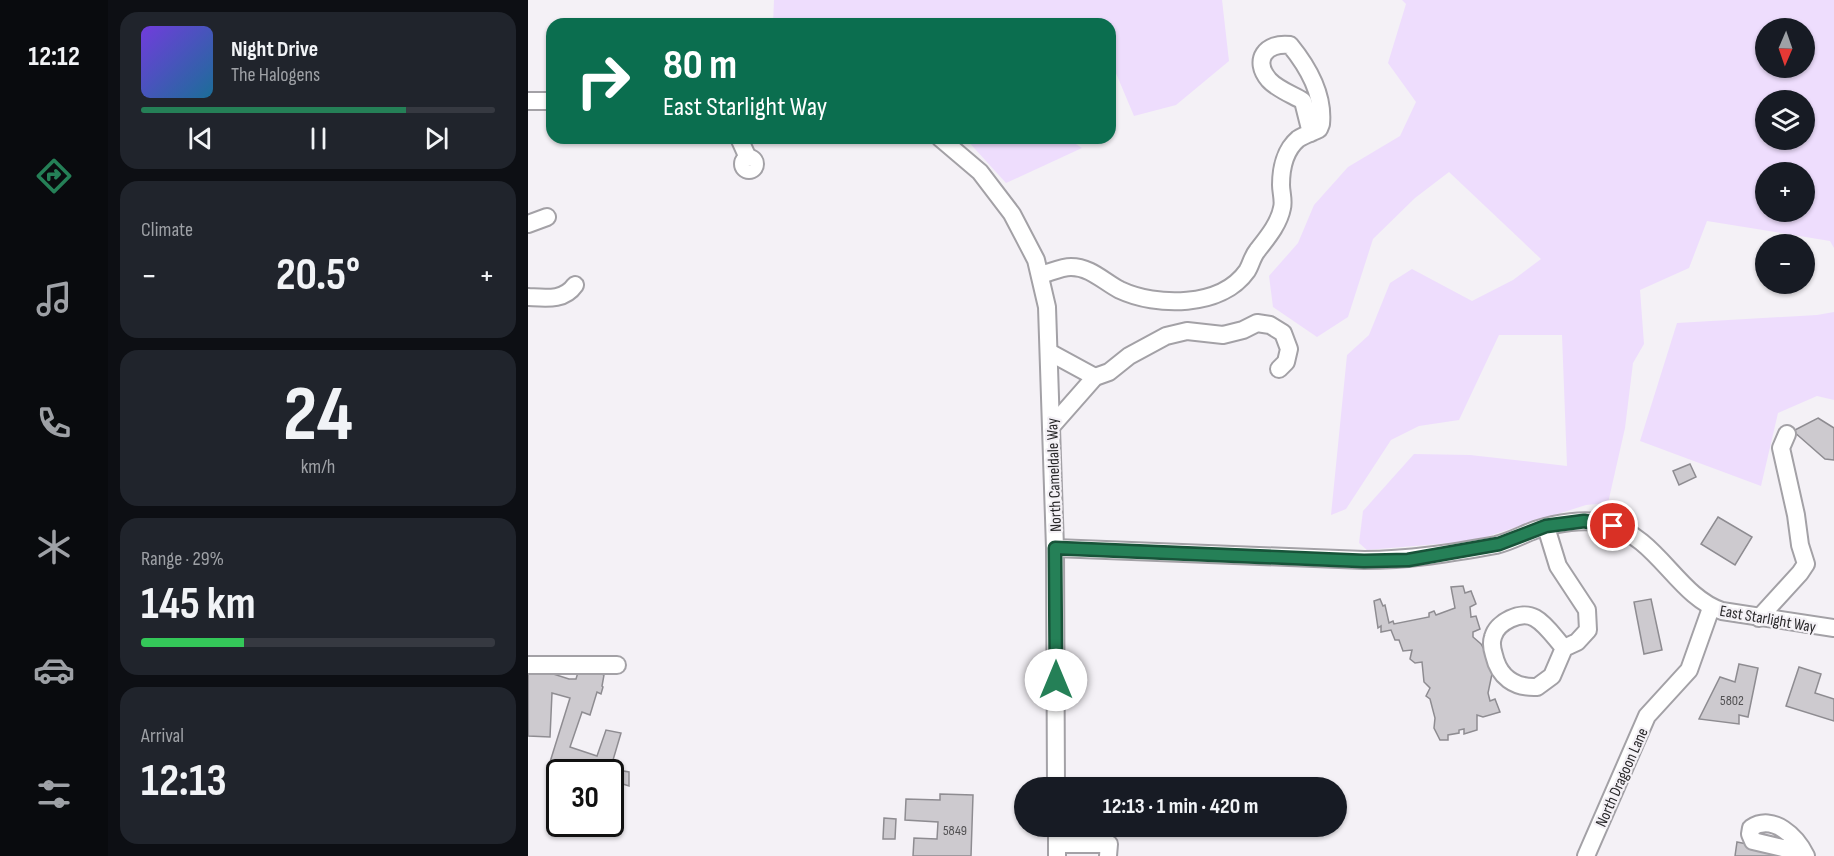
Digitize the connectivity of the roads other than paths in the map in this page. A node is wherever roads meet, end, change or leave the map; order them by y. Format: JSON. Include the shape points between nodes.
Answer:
{"nodes":[{"id":1,"x":528,"y":101,"type":"edge"},
{"id":2,"x":546,"y":101,"type":"edge"},
{"id":3,"x":1311,"y":133,"type":"junction"},
{"id":4,"x":742,"y":144,"type":"edge"},
{"id":5,"x":947,"y":144,"type":"edge"},
{"id":6,"x":748,"y":158,"type":"dead end"},
{"id":7,"x":547,"y":217,"type":"dead end"},
{"id":8,"x":528,"y":224,"type":"edge"},
{"id":9,"x":1040,"y":275,"type":"junction"},
{"id":10,"x":576,"y":285,"type":"dead end"},
{"id":11,"x":528,"y":297,"type":"edge"},
{"id":12,"x":1049,"y":352,"type":"junction"},
{"id":13,"x":1279,"y":369,"type":"dead end"},
{"id":14,"x":1095,"y":377,"type":"junction"},
{"id":15,"x":1051,"y":427,"type":"junction"},
{"id":16,"x":1787,"y":434,"type":"dead end"},
{"id":17,"x":1546,"y":526,"type":"junction"},
{"id":18,"x":1055,"y":548,"type":"junction"},
{"id":19,"x":1712,"y":608,"type":"junction"},
{"id":20,"x":1759,"y":618,"type":"junction"},
{"id":21,"x":1834,"y":628,"type":"edge"},
{"id":22,"x":1564,"y":648,"type":"junction"},
{"id":23,"x":528,"y":664,"type":"edge"},
{"id":24,"x":617,"y":665,"type":"dead end"},
{"id":25,"x":1056,"y":777,"type":"edge"},
{"id":26,"x":1057,"y":850,"type":"edge"},
{"id":27,"x":1108,"y":856,"type":"edge"},
{"id":28,"x":1586,"y":856,"type":"edge"}],
"edges":[{"from":1,"to":2,"type":"street"},
{"from":3,"to":3,"type":"street","via":[[1319,129],[1322,117],[1309,70],[1290,45],[1270,46],[1263,54],[1266,75],[1271,83],[1303,101]]},
{"from":3,"to":9,"type":"street","via":[[1298,140],[1286,156],[1282,169],[1283,207],[1277,222],[1246,272],[1226,289],[1175,303],[1139,298],[1096,273],[1071,267]]},
{"from":4,"to":6,"type":"street"},
{"from":5,"to":9,"type":"street","name":"North Cameldale Way","via":[[980,172],[1012,214]]},
{"from":7,"to":8,"type":"street"},
{"from":9,"to":12,"type":"street","name":"North Cameldale Way","via":[[1047,307]]},
{"from":10,"to":11,"type":"street","via":[[570,293],[554,298]]},
{"from":12,"to":14,"type":"street"},
{"from":12,"to":15,"type":"street","name":"North Cameldale Way"},
{"from":13,"to":14,"type":"street","via":[[1286,362],[1289,349],[1283,333],[1270,324],[1257,323],[1223,335],[1187,331],[1166,336]]},
{"from":14,"to":15,"type":"street"},
{"from":15,"to":18,"type":"street","name":"North Cameldale Way"},
{"from":16,"to":20,"type":"street","via":[[1781,448],[1806,564]]},
{"from":17,"to":18,"type":"street","name":"East Starlight Way","via":[[1499,544],[1408,560]]},
{"from":17,"to":19,"type":"street","name":"East Starlight Way","via":[[1584,521],[1620,529],[1660,557],[1699,601]]},
{"from":17,"to":22,"type":"street","via":[[1558,566],[1584,603],[1589,619],[1582,637]]},
{"from":18,"to":25,"type":"street","name":"North Cameldale Way"},
{"from":19,"to":20,"type":"street","name":"East Starlight Way"},
{"from":19,"to":28,"type":"street","name":"North Dragoon Lane","via":[[1689,670],[1647,716]]},
{"from":20,"to":21,"type":"street","name":"East Starlight Way"},
{"from":22,"to":22,"type":"street","via":[[1547,681],[1527,688],[1507,680],[1491,646],[1495,631],[1522,615],[1535,618]]},
{"from":23,"to":24,"type":"street"},
{"from":26,"to":27,"type":"street","via":[[1109,844]]}]}
